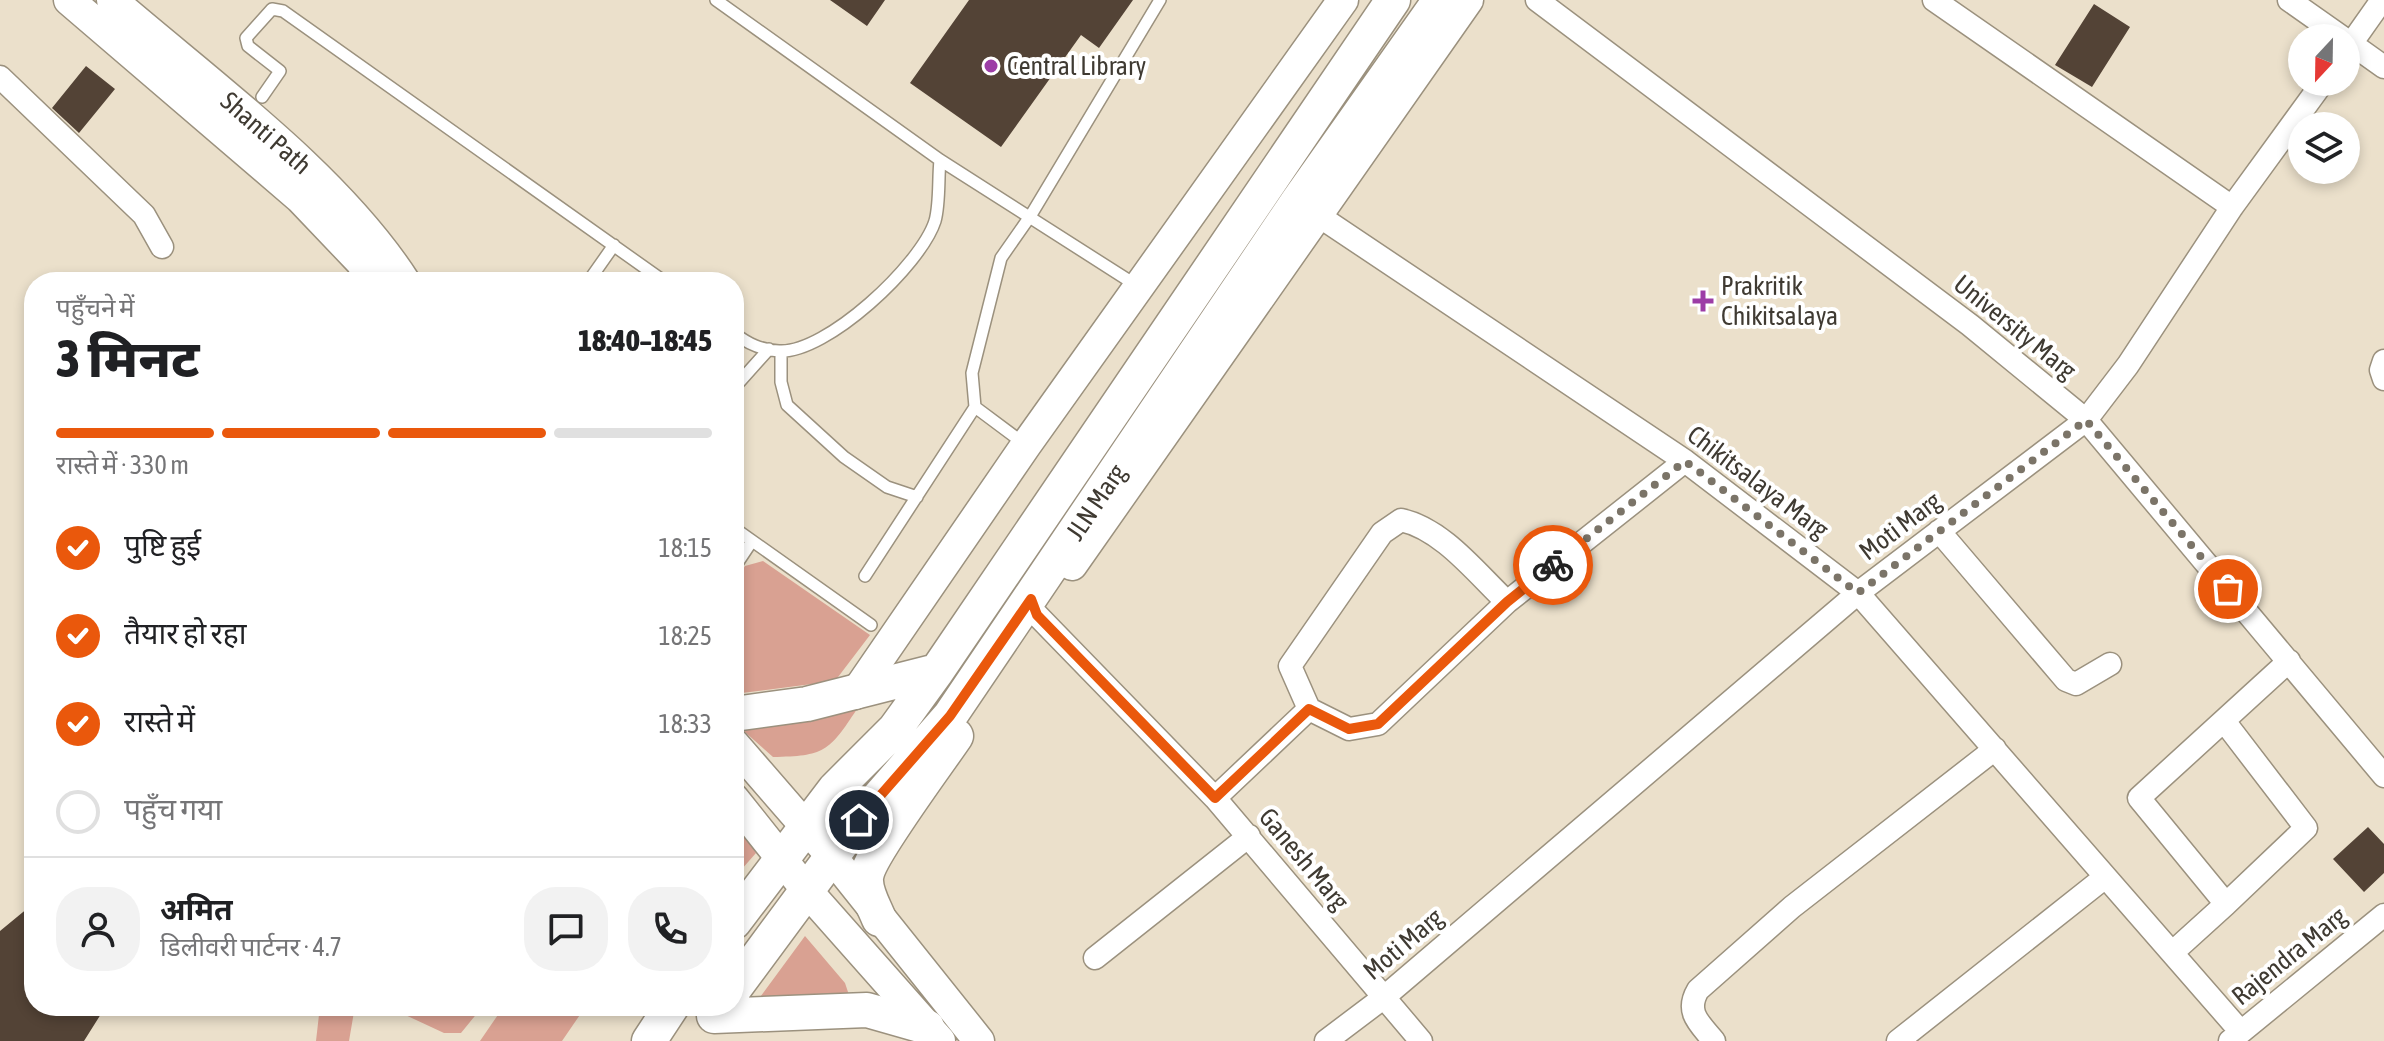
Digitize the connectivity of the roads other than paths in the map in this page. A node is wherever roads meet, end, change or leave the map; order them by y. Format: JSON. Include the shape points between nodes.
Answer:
{"nodes":[{"id":1,"x":69,"y":0,"type":"edge"},
{"id":2,"x":112,"y":0,"type":"edge"},
{"id":3,"x":716,"y":0,"type":"edge"},
{"id":4,"x":1160,"y":0,"type":"edge"},
{"id":5,"x":1343,"y":0,"type":"edge"},
{"id":6,"x":1393,"y":0,"type":"edge"},
{"id":7,"x":1440,"y":0,"type":"edge"},
{"id":8,"x":1468,"y":0,"type":"edge"},
{"id":9,"x":1537,"y":0,"type":"edge"},
{"id":10,"x":1934,"y":0,"type":"edge"},
{"id":11,"x":2289,"y":0,"type":"edge"},
{"id":12,"x":2382,"y":0,"type":"edge"},
{"id":13,"x":2321,"y":24,"type":"edge"},
{"id":14,"x":2360,"y":26,"type":"edge"},
{"id":15,"x":2360,"y":52,"type":"edge"},
{"id":16,"x":2384,"y":67,"type":"edge"},
{"id":17,"x":0,"y":77,"type":"edge"},
{"id":18,"x":2313,"y":96,"type":"edge"},
{"id":19,"x":262,"y":97,"type":"dead end"},
{"id":20,"x":940,"y":160,"type":"junction"},
{"id":21,"x":2232,"y":207,"type":"junction"},
{"id":22,"x":1309,"y":208,"type":"junction"},
{"id":23,"x":1031,"y":215,"type":"junction"},
{"id":24,"x":614,"y":245,"type":"junction"},
{"id":25,"x":162,"y":247,"type":"dead end"},
{"id":26,"x":367,"y":272,"type":"edge"},
{"id":27,"x":398,"y":272,"type":"edge"},
{"id":28,"x":595,"y":272,"type":"edge"},
{"id":29,"x":651,"y":272,"type":"edge"},
{"id":30,"x":1139,"y":287,"type":"junction"},
{"id":31,"x":744,"y":340,"type":"edge"},
{"id":32,"x":775,"y":350,"type":"junction"},
{"id":33,"x":2384,"y":361,"type":"edge"},
{"id":34,"x":744,"y":379,"type":"edge"},
{"id":35,"x":2384,"y":379,"type":"edge"},
{"id":36,"x":975,"y":407,"type":"junction"},
{"id":37,"x":2086,"y":420,"type":"junction"},
{"id":38,"x":1026,"y":445,"type":"junction"},
{"id":39,"x":1685,"y":461,"type":"junction"},
{"id":40,"x":917,"y":497,"type":"junction"},
{"id":41,"x":1939,"y":531,"type":"junction"},
{"id":42,"x":744,"y":535,"type":"edge"},
{"id":43,"x":752,"y":541,"type":"junction"},
{"id":44,"x":744,"y":553,"type":"edge"},
{"id":45,"x":865,"y":576,"type":"dead end"},
{"id":46,"x":1858,"y":593,"type":"junction"},
{"id":47,"x":1507,"y":602,"type":"junction"},
{"id":48,"x":1034,"y":607,"type":"junction"},
{"id":49,"x":871,"y":625,"type":"dead end"},
{"id":50,"x":2289,"y":661,"type":"junction"},
{"id":51,"x":2110,"y":664,"type":"dead end"},
{"id":52,"x":937,"y":671,"type":"junction"},
{"id":53,"x":855,"y":694,"type":"junction"},
{"id":54,"x":1309,"y":709,"type":"junction"},
{"id":55,"x":744,"y":714,"type":"edge"},
{"id":56,"x":2224,"y":721,"type":"junction"},
{"id":57,"x":1995,"y":749,"type":"junction"},
{"id":58,"x":744,"y":755,"type":"edge"},
{"id":59,"x":2384,"y":776,"type":"edge"},
{"id":60,"x":1215,"y":798,"type":"junction"},
{"id":61,"x":744,"y":812,"type":"edge"},
{"id":62,"x":806,"y":826,"type":"junction"},
{"id":63,"x":1249,"y":836,"type":"junction"},
{"id":64,"x":832,"y":857,"type":"junction"},
{"id":65,"x":782,"y":861,"type":"junction"},
{"id":66,"x":2104,"y":878,"type":"junction"},
{"id":67,"x":808,"y":892,"type":"junction"},
{"id":68,"x":2226,"y":904,"type":"junction"},
{"id":69,"x":744,"y":909,"type":"edge"},
{"id":70,"x":2384,"y":915,"type":"edge"},
{"id":71,"x":879,"y":919,"type":"junction"},
{"id":72,"x":2173,"y":952,"type":"junction"},
{"id":73,"x":1095,"y":958,"type":"dead end"},
{"id":74,"x":744,"y":976,"type":"edge"},
{"id":75,"x":1383,"y":998,"type":"junction"},
{"id":76,"x":744,"y":1012,"type":"edge"},
{"id":77,"x":665,"y":1016,"type":"edge"},
{"id":78,"x":934,"y":1034,"type":"edge"},
{"id":79,"x":2235,"y":1037,"type":"edge"},
{"id":80,"x":649,"y":1041,"type":"edge"},
{"id":81,"x":979,"y":1041,"type":"edge"},
{"id":82,"x":1326,"y":1041,"type":"edge"},
{"id":83,"x":1421,"y":1041,"type":"edge"},
{"id":84,"x":1714,"y":1041,"type":"edge"},
{"id":85,"x":1898,"y":1041,"type":"edge"}],
"edges":[{"from":1,"to":26,"type":"main road","via":[[300,198]]},
{"from":2,"to":27,"type":"main road","name":"Shanti Path","via":[[317,177]]},
{"from":3,"to":20,"type":"lane"},
{"from":4,"to":23,"type":"lane"},
{"from":5,"to":30,"type":"main road"},
{"from":6,"to":52,"type":"main road","name":"JLN Marg"},
{"from":7,"to":22,"type":"main road","name":"JLN Marg"},
{"from":8,"to":22,"type":"main road"},
{"from":9,"to":37,"type":"street","name":"University Marg","via":[[1970,325]]},
{"from":10,"to":21,"type":"street"},
{"from":11,"to":13,"type":"street"},
{"from":12,"to":14,"type":"street"},
{"from":15,"to":16,"type":"street"},
{"from":17,"to":25,"type":"street","via":[[144,215]]},
{"from":18,"to":21,"type":"street","name":"Moti Marg"},
{"from":19,"to":24,"type":"lane","via":[[280,71],[248,46],[246,38],[272,9],[283,11]]},
{"from":20,"to":23,"type":"lane"},
{"from":20,"to":32,"type":"lane","via":[[935,221],[914,258],[860,311],[819,340]]},
{"from":21,"to":37,"type":"street","name":"Moti Marg"},
{"from":22,"to":39,"type":"street","name":"Chikitsalaya Marg"},
{"from":22,"to":48,"type":"main road","name":"JLN Marg"},
{"from":23,"to":30,"type":"lane"},
{"from":23,"to":36,"type":"lane","via":[[1001,258],[972,373]]},
{"from":24,"to":28,"type":"lane"},
{"from":24,"to":29,"type":"lane"},
{"from":30,"to":38,"type":"main road"},
{"from":31,"to":32,"type":"lane"},
{"from":32,"to":34,"type":"lane"},
{"from":32,"to":40,"type":"lane","via":[[787,405],[844,457],[887,487]]},
{"from":33,"to":35,"type":"street"},
{"from":36,"to":38,"type":"lane"},
{"from":36,"to":40,"type":"lane"},
{"from":37,"to":41,"type":"street","name":"Moti Marg"},
{"from":37,"to":50,"type":"street","name":"University Marg"},
{"from":38,"to":53,"type":"main road"},
{"from":39,"to":46,"type":"street","name":"Chikitsalaya Marg"},
{"from":39,"to":47,"type":"street"},
{"from":40,"to":45,"type":"lane"},
{"from":41,"to":46,"type":"street","name":"Moti Marg"},
{"from":41,"to":51,"type":"street","via":[[2066,680],[2076,684]]},
{"from":42,"to":43,"type":"lane"},
{"from":43,"to":44,"type":"lane"},
{"from":43,"to":49,"type":"lane"},
{"from":46,"to":57,"type":"street","name":"Chikitsalaya Marg"},
{"from":46,"to":75,"type":"street","name":"Moti Marg"},
{"from":47,"to":54,"type":"street","via":[[1378,724],[1349,729]]},
{"from":47,"to":54,"type":"street","via":[[1440,540],[1416,523],[1401,520],[1382,533],[1290,666]]},
{"from":48,"to":60,"type":"street","name":"Ganesh Marg"},
{"from":48,"to":64,"type":"main road","name":"JLN Marg"},
{"from":48,"to":71,"type":"main road","via":[[866,876]]},
{"from":50,"to":56,"type":"street"},
{"from":50,"to":59,"type":"street","name":"University Marg"},
{"from":52,"to":53,"type":"main road"},
{"from":52,"to":62,"type":"main road","name":"JLN Marg","via":[[895,729]]},
{"from":53,"to":55,"type":"main road"},
{"from":54,"to":60,"type":"street"},
{"from":56,"to":68,"type":"street","via":[[2306,828]]},
{"from":56,"to":68,"type":"street","via":[[2139,798]]},
{"from":57,"to":66,"type":"street","name":"Chikitsalaya Marg"},
{"from":57,"to":84,"type":"street","via":[[1792,907],[1698,990],[1691,1013]]},
{"from":58,"to":62,"type":"main road"},
{"from":60,"to":63,"type":"street","name":"Ganesh Marg"},
{"from":61,"to":65,"type":"main road"},
{"from":62,"to":64,"type":"main road"},
{"from":62,"to":65,"type":"main road","name":"JLN Marg"},
{"from":63,"to":73,"type":"street"},
{"from":63,"to":75,"type":"street","name":"Ganesh Marg"},
{"from":64,"to":67,"type":"main road","name":"JLN Marg"},
{"from":64,"to":71,"type":"main road"},
{"from":65,"to":67,"type":"main road"},
{"from":65,"to":69,"type":"main road","name":"JLN Marg"},
{"from":66,"to":72,"type":"street","name":"Chikitsalaya Marg"},
{"from":66,"to":85,"type":"street"},
{"from":67,"to":74,"type":"main road","name":"JLN Marg"},
{"from":67,"to":78,"type":"main road"},
{"from":68,"to":72,"type":"street"},
{"from":70,"to":79,"type":"street","name":"Rajendra Marg"},
{"from":71,"to":81,"type":"main road"},
{"from":72,"to":79,"type":"street","name":"Chikitsalaya Marg"},
{"from":75,"to":82,"type":"street","name":"Moti Marg"},
{"from":75,"to":83,"type":"street","name":"Ganesh Marg"},
{"from":76,"to":78,"type":"main road","via":[[867,1010]]},
{"from":77,"to":80,"type":"main road"}]}
